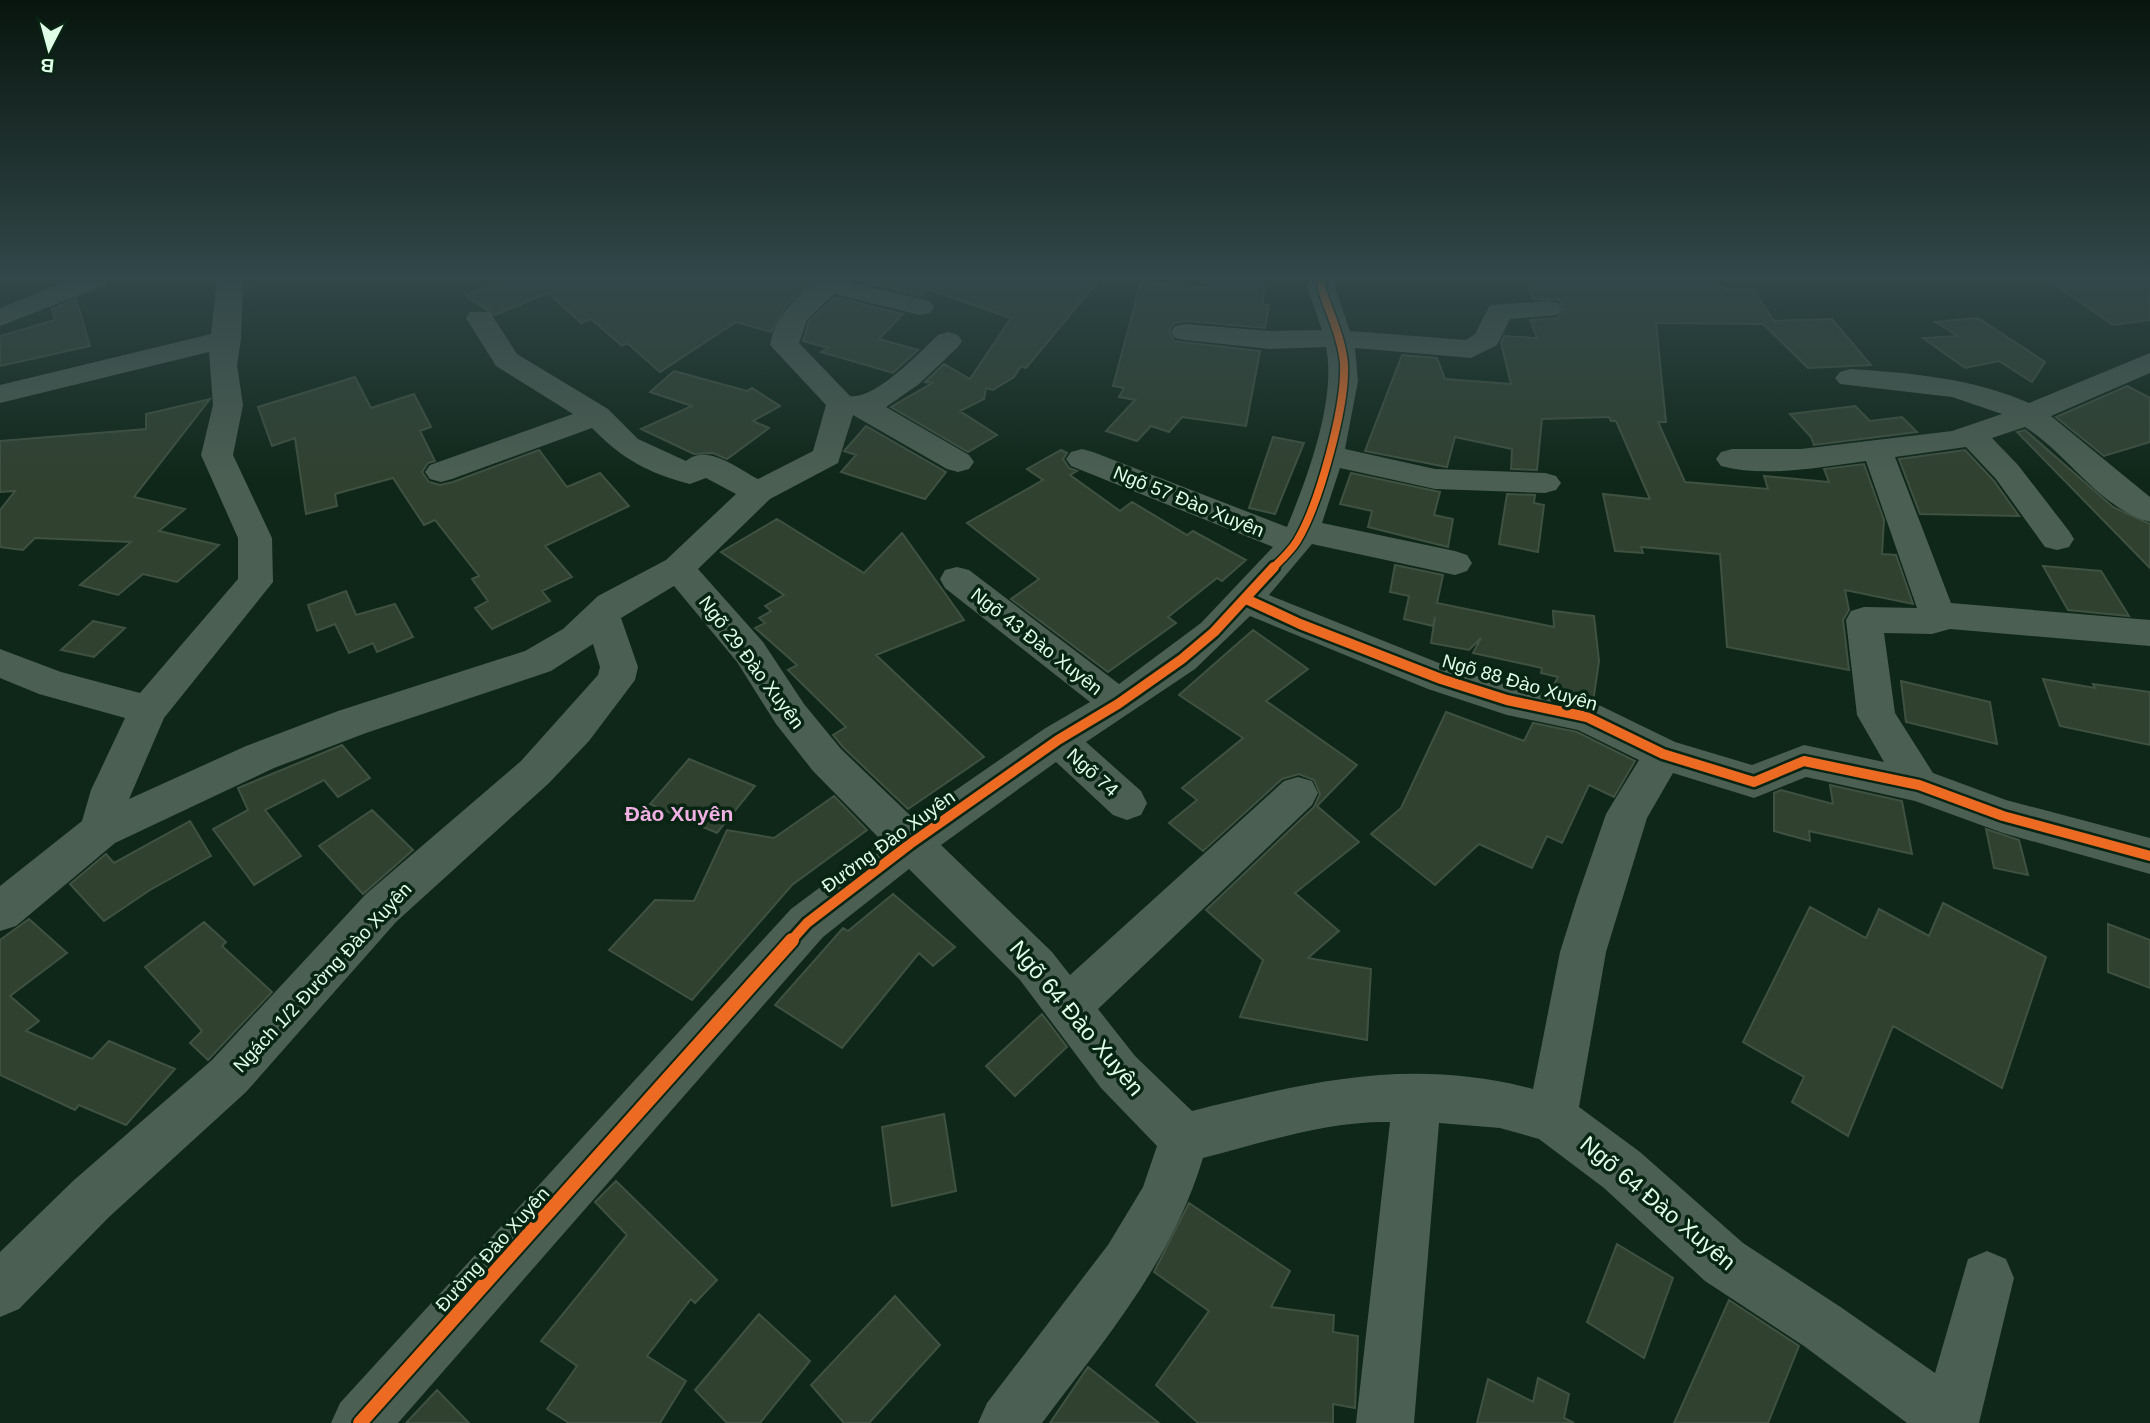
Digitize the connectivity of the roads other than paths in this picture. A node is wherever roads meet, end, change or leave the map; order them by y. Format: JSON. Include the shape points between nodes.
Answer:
{"nodes":[{"id":1,"x":201,"y":345,"type":"edge"},
{"id":2,"x":226,"y":345,"type":"edge"},
{"id":3,"x":497,"y":345,"type":"edge"},
{"id":4,"x":784,"y":345,"type":"edge"},
{"id":5,"x":943,"y":345,"type":"edge"},
{"id":6,"x":1338,"y":345,"type":"edge"},
{"id":7,"x":1427,"y":345,"type":"edge"},
{"id":8,"x":1477,"y":345,"type":"edge"},
{"id":9,"x":2145,"y":370,"type":"edge"},
{"id":10,"x":1850,"y":378,"type":"dead end"},
{"id":11,"x":0,"y":394,"type":"edge"},
{"id":12,"x":852,"y":406,"type":"junction"},
{"id":13,"x":2028,"y":415,"type":"junction"},
{"id":14,"x":597,"y":416,"type":"junction"},
{"id":15,"x":1973,"y":436,"type":"junction"},
{"id":16,"x":1876,"y":451,"type":"junction"},
{"id":17,"x":1327,"y":455,"type":"junction"},
{"id":18,"x":1732,"y":458,"type":"dead end"},
{"id":19,"x":1082,"y":459,"type":"dead end"},
{"id":20,"x":958,"y":462,"type":"dead end"},
{"id":21,"x":441,"y":472,"type":"dead end"},
{"id":22,"x":1545,"y":483,"type":"dead end"},
{"id":23,"x":758,"y":492,"type":"junction"},
{"id":24,"x":2150,"y":511,"type":"edge"},
{"id":25,"x":1300,"y":537,"type":"junction"},
{"id":26,"x":2057,"y":539,"type":"dead end"},
{"id":27,"x":1455,"y":563,"type":"dead end"},
{"id":28,"x":678,"y":568,"type":"junction"},
{"id":29,"x":957,"y":579,"type":"dead end"},
{"id":30,"x":1245,"y":599,"type":"junction"},
{"id":31,"x":1937,"y":615,"type":"junction"},
{"id":32,"x":602,"y":616,"type":"junction"},
{"id":33,"x":2150,"y":633,"type":"edge"},
{"id":34,"x":0,"y":663,"type":"edge"},
{"id":35,"x":1118,"y":704,"type":"junction"},
{"id":36,"x":148,"y":710,"type":"junction"},
{"id":37,"x":1058,"y":740,"type":"junction"},
{"id":38,"x":1663,"y":754,"type":"junction"},
{"id":39,"x":1919,"y":785,"type":"junction"},
{"id":40,"x":1298,"y":793,"type":"dead end"},
{"id":41,"x":1127,"y":803,"type":"dead end"},
{"id":42,"x":100,"y":831,"type":"junction"},
{"id":43,"x":910,"y":844,"type":"junction"},
{"id":44,"x":2150,"y":856,"type":"edge"},
{"id":45,"x":0,"y":912,"type":"edge"},
{"id":46,"x":1069,"y":1006,"type":"junction"},
{"id":47,"x":1418,"y":1099,"type":"junction"},
{"id":48,"x":1552,"y":1118,"type":"junction"},
{"id":49,"x":1184,"y":1138,"type":"junction"},
{"id":50,"x":1987,"y":1278,"type":"dead end"},
{"id":51,"x":0,"y":1290,"type":"edge"},
{"id":52,"x":1950,"y":1421,"type":"edge"},
{"id":53,"x":360,"y":1423,"type":"edge"},
{"id":54,"x":1007,"y":1423,"type":"edge"},
{"id":55,"x":1385,"y":1423,"type":"edge"}],
"edges":[{"from":1,"to":11,"type":"street"},
{"from":2,"to":36,"type":"street","via":[[222,365],[228,405],[217,455],[255,538],[256,582]]},
{"from":3,"to":14,"type":"street","via":[[506,360]]},
{"from":4,"to":12,"type":"street"},
{"from":5,"to":12,"type":"street","via":[[898,386]]},
{"from":6,"to":17,"type":"street","name":"Đường Đào Xuyên","via":[[1343,385]]},
{"from":7,"to":8,"type":"street","via":[[1471,349]]},
{"from":9,"to":13,"type":"street"},
{"from":10,"to":13,"type":"street","via":[[1955,386]]},
{"from":12,"to":20,"type":"street"},
{"from":12,"to":23,"type":"street","via":[[827,456]]},
{"from":13,"to":15,"type":"street"},
{"from":13,"to":24,"type":"street"},
{"from":14,"to":21,"type":"street"},
{"from":14,"to":23,"type":"street","via":[[627,446],[649,460],[690,474],[703,463]]},
{"from":15,"to":16,"type":"street"},
{"from":15,"to":26,"type":"street","via":[[2007,472]]},
{"from":16,"to":18,"type":"street","via":[[1801,459]]},
{"from":16,"to":31,"type":"street"},
{"from":17,"to":22,"type":"street","via":[[1435,479]]},
{"from":17,"to":25,"type":"street","name":"Đường Đào Xuyên"},
{"from":19,"to":25,"type":"street","name":"Ngõ 57 Đào Xuyên"},
{"from":23,"to":28,"type":"street"},
{"from":25,"to":27,"type":"street","name":"Ngõ 57 Đào Xuyên"},
{"from":25,"to":30,"type":"street","name":"Đường Đào Xuyên"},
{"from":28,"to":32,"type":"street","via":[[611,605]]},
{"from":28,"to":43,"type":"street","name":"Ngõ 29 Đào Xuyên","via":[[750,652],[827,760]]},
{"from":29,"to":35,"type":"street","name":"Ngõ 43 Đào Xuyên"},
{"from":30,"to":35,"type":"street","name":"Đường Đào Xuyên","via":[[1203,641]]},
{"from":30,"to":38,"type":"street","name":"Ngõ 88 Đào Xuyên","via":[[1441,679],[1507,700],[1587,717]]},
{"from":31,"to":33,"type":"street"},
{"from":31,"to":39,"type":"street","via":[[1932,621],[1868,618],[1864,625],[1876,715]]},
{"from":32,"to":42,"type":"street","via":[[538,661],[260,757]]},
{"from":32,"to":51,"type":"street","name":"Ngách 1/2 Đường Đào Xuyên","via":[[619,667],[616,680],[575,730],[535,772],[381,908],[229,1076],[91,1199]]},
{"from":34,"to":36,"type":"street","via":[[52,684]]},
{"from":35,"to":37,"type":"street","name":"Đường Đào Xuyên"},
{"from":36,"to":42,"type":"street","via":[[111,790]]},
{"from":37,"to":41,"type":"street","name":"Ngõ 74"},
{"from":37,"to":43,"type":"street","name":"Đường Đào Xuyên"},
{"from":38,"to":39,"type":"street","name":"Ngõ 88 Đào Xuyên","via":[[1754,782],[1804,761]]},
{"from":38,"to":48,"type":"street","via":[[1628,814],[1599,898],[1583,952]]},
{"from":39,"to":44,"type":"street","name":"Ngõ 88 Đào Xuyên","via":[[2003,816]]},
{"from":40,"to":46,"type":"street"},
{"from":42,"to":45,"type":"street"},
{"from":43,"to":46,"type":"street","name":"Ngõ 64 Đào Xuyên","via":[[988,916]]},
{"from":43,"to":53,"type":"street","name":"Đường Đào Xuyên","via":[[807,923]]},
{"from":46,"to":49,"type":"street","name":"Ngõ 64 Đào Xuyên","via":[[1118,1072]]},
{"from":47,"to":48,"type":"street","name":"Ngõ 64 Đào Xuyên","via":[[1500,1104]]},
{"from":47,"to":49,"type":"street","name":"Ngõ 64 Đào Xuyên","via":[[1365,1098],[1308,1106]]},
{"from":47,"to":55,"type":"street"},
{"from":48,"to":52,"type":"street","name":"Ngõ 64 Đào Xuyên","via":[[1622,1170],[1724,1262],[1823,1327]]},
{"from":49,"to":54,"type":"street","via":[[1165,1199],[1126,1264]]},
{"from":50,"to":52,"type":"street"}]}
